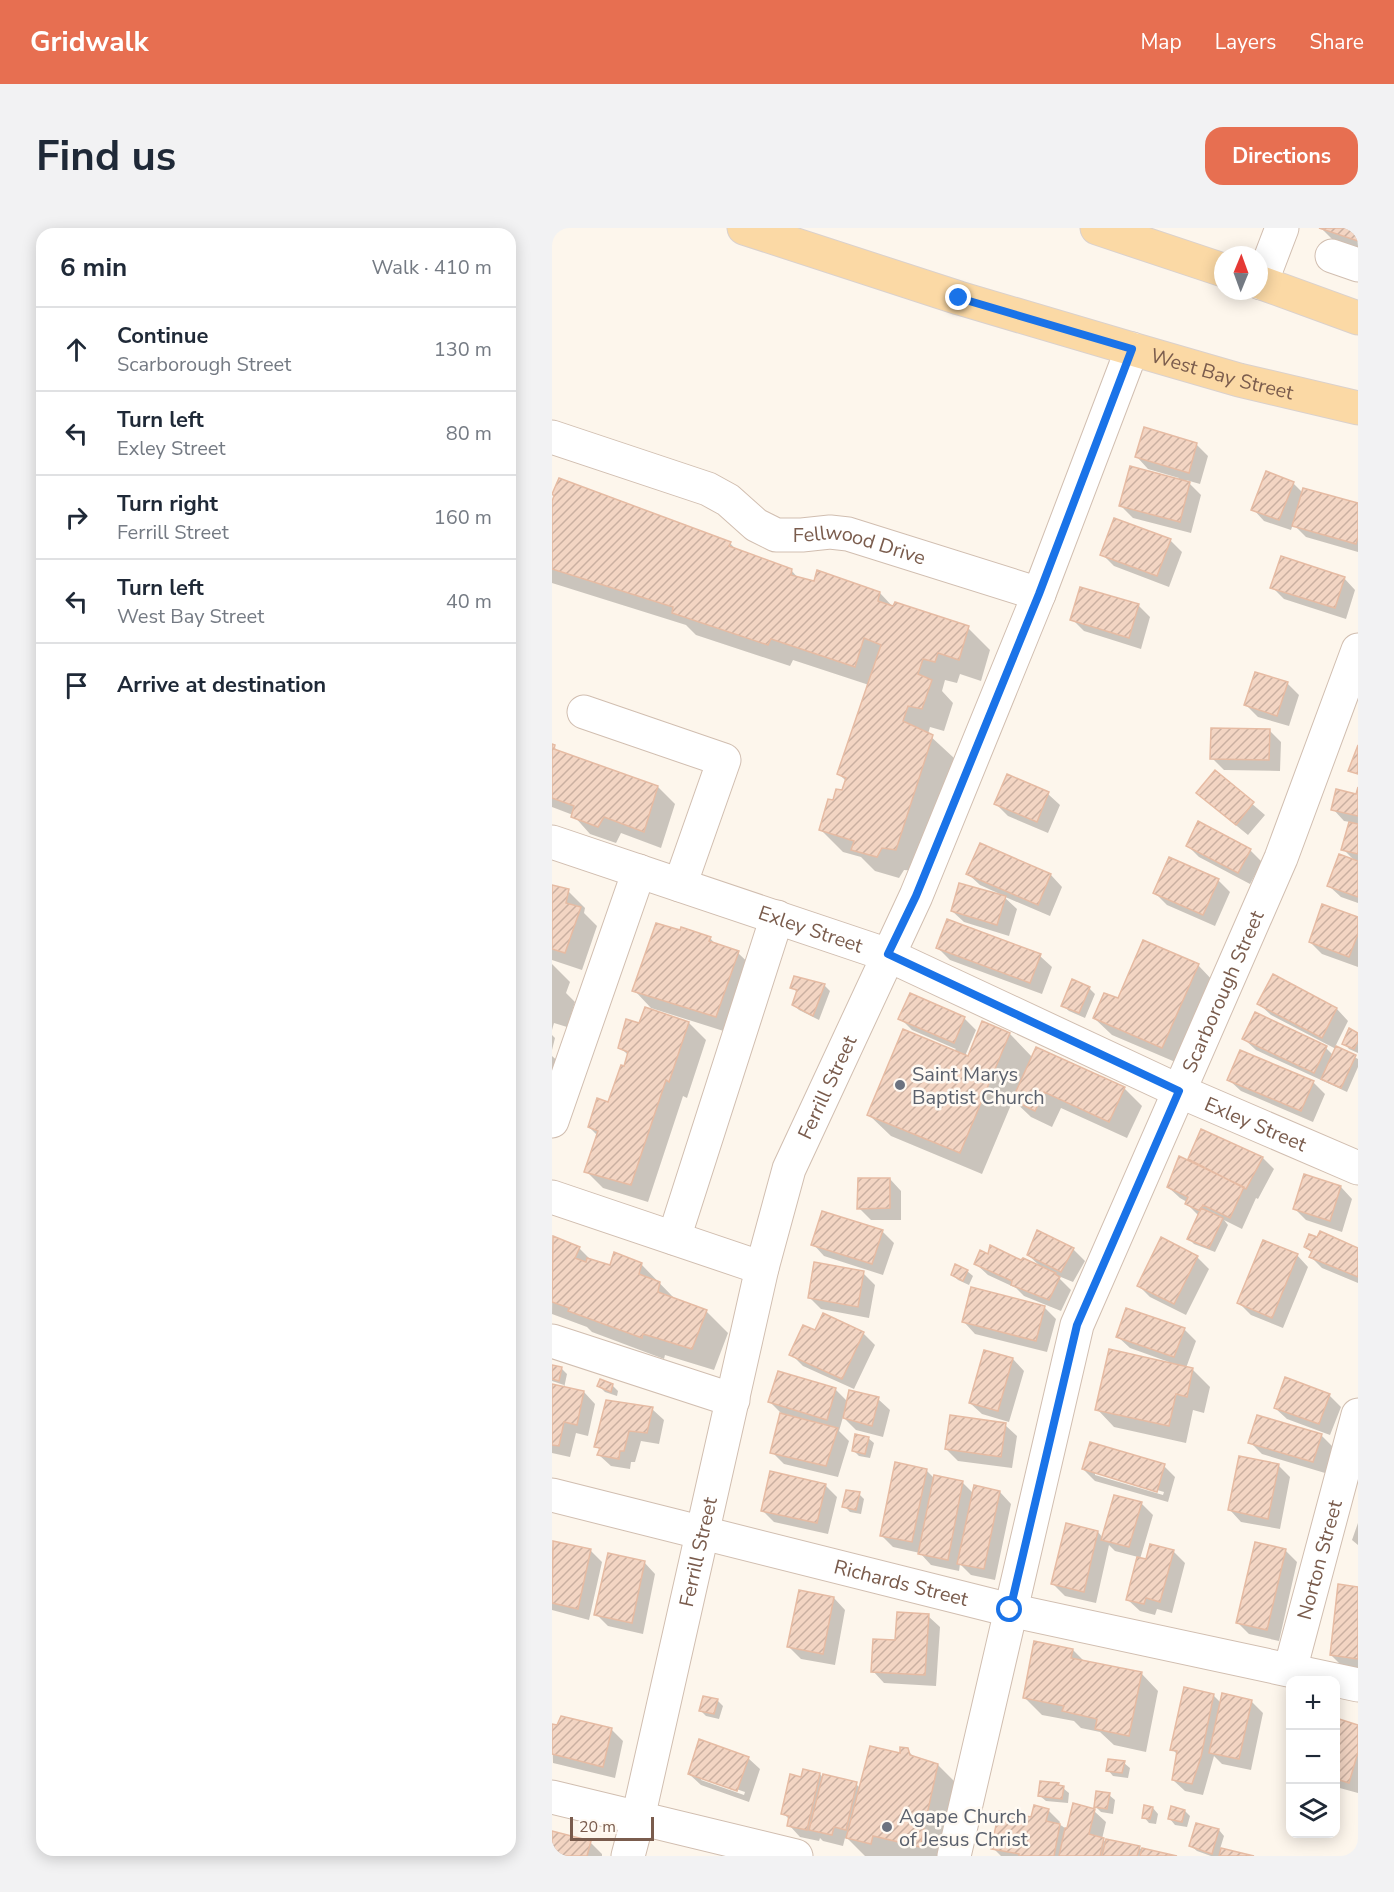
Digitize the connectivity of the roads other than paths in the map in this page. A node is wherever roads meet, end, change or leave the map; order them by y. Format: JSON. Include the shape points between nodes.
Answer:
{"nodes":[{"id":1,"x":744,"y":228,"type":"edge"},
{"id":2,"x":1282,"y":228,"type":"edge"},
{"id":3,"x":1114,"y":231,"type":"edge"},
{"id":4,"x":1268,"y":263,"type":"edge"},
{"id":5,"x":1214,"y":267,"type":"edge"},
{"id":6,"x":1268,"y":286,"type":"edge"},
{"id":7,"x":1358,"y":318,"type":"edge"},
{"id":8,"x":1132,"y":349,"type":"junction"},
{"id":9,"x":1358,"y":408,"type":"edge"},
{"id":10,"x":552,"y":437,"type":"edge"},
{"id":11,"x":1039,"y":594,"type":"junction"},
{"id":12,"x":1358,"y":650,"type":"edge"},
{"id":13,"x":584,"y":712,"type":"dead end"},
{"id":14,"x":552,"y":842,"type":"edge"},
{"id":15,"x":639,"y":871,"type":"junction"},
{"id":16,"x":680,"y":885,"type":"junction"},
{"id":17,"x":777,"y":917,"type":"junction"},
{"id":18,"x":888,"y":954,"type":"junction"},
{"id":19,"x":1179,"y":1091,"type":"junction"},
{"id":20,"x":552,"y":1122,"type":"edge"},
{"id":21,"x":1358,"y":1168,"type":"edge"},
{"id":22,"x":552,"y":1197,"type":"edge"},
{"id":23,"x":674,"y":1238,"type":"junction"},
{"id":24,"x":762,"y":1268,"type":"junction"},
{"id":25,"x":552,"y":1341,"type":"edge"},
{"id":26,"x":733,"y":1400,"type":"junction"},
{"id":27,"x":1358,"y":1415,"type":"edge"},
{"id":28,"x":552,"y":1495,"type":"edge"},
{"id":29,"x":701,"y":1532,"type":"junction"},
{"id":30,"x":1010,"y":1610,"type":"junction"},
{"id":31,"x":1290,"y":1670,"type":"junction"},
{"id":32,"x":1358,"y":1685,"type":"edge"},
{"id":33,"x":552,"y":1797,"type":"edge"},
{"id":34,"x":638,"y":1818,"type":"junction"},
{"id":35,"x":627,"y":1856,"type":"edge"},
{"id":36,"x":796,"y":1856,"type":"edge"},
{"id":37,"x":954,"y":1856,"type":"edge"}],
"edges":[{"from":1,"to":8,"type":"main road","name":"West Bay Street"},
{"from":2,"to":4,"type":"street"},
{"from":3,"to":5,"type":"main road"},
{"from":6,"to":7,"type":"main road"},
{"from":8,"to":9,"type":"main road","name":"West Bay Street"},
{"from":8,"to":11,"type":"street","name":"Ferrill Street"},
{"from":10,"to":11,"type":"street","name":"Fellwood Drive","via":[[708,489],[776,535],[848,534]]},
{"from":11,"to":18,"type":"street","name":"Ferrill Street","via":[[916,896]]},
{"from":12,"to":19,"type":"street","name":"Scarborough Street","via":[[1281,858]]},
{"from":13,"to":16,"type":"street","via":[[724,760]]},
{"from":14,"to":15,"type":"street","name":"Exley Street"},
{"from":15,"to":16,"type":"street","name":"Exley Street"},
{"from":15,"to":20,"type":"street"},
{"from":16,"to":17,"type":"street","name":"Exley Street"},
{"from":17,"to":18,"type":"street","name":"Exley Street"},
{"from":17,"to":23,"type":"street"},
{"from":18,"to":19,"type":"street","name":"Exley Street"},
{"from":18,"to":24,"type":"street","name":"Ferrill Street","via":[[789,1169]]},
{"from":19,"to":21,"type":"street","name":"Exley Street"},
{"from":19,"to":30,"type":"street","name":"Scarborough Street","via":[[1077,1325]]},
{"from":22,"to":23,"type":"street"},
{"from":23,"to":24,"type":"street"},
{"from":24,"to":26,"type":"street","name":"Ferrill Street"},
{"from":25,"to":26,"type":"street"},
{"from":26,"to":29,"type":"street","name":"Ferrill Street"},
{"from":27,"to":31,"type":"street","name":"Norton Street"},
{"from":28,"to":29,"type":"street","name":"Richards Street"},
{"from":29,"to":30,"type":"street","name":"Richards Street"},
{"from":29,"to":34,"type":"street","name":"Ferrill Street"},
{"from":30,"to":31,"type":"street","name":"Richards Street"},
{"from":30,"to":37,"type":"street","name":"Scarborough Street"},
{"from":31,"to":32,"type":"street","name":"Richards Street"},
{"from":33,"to":34,"type":"street"},
{"from":34,"to":35,"type":"street","name":"Ferrill Street"},
{"from":34,"to":36,"type":"street"}]}
